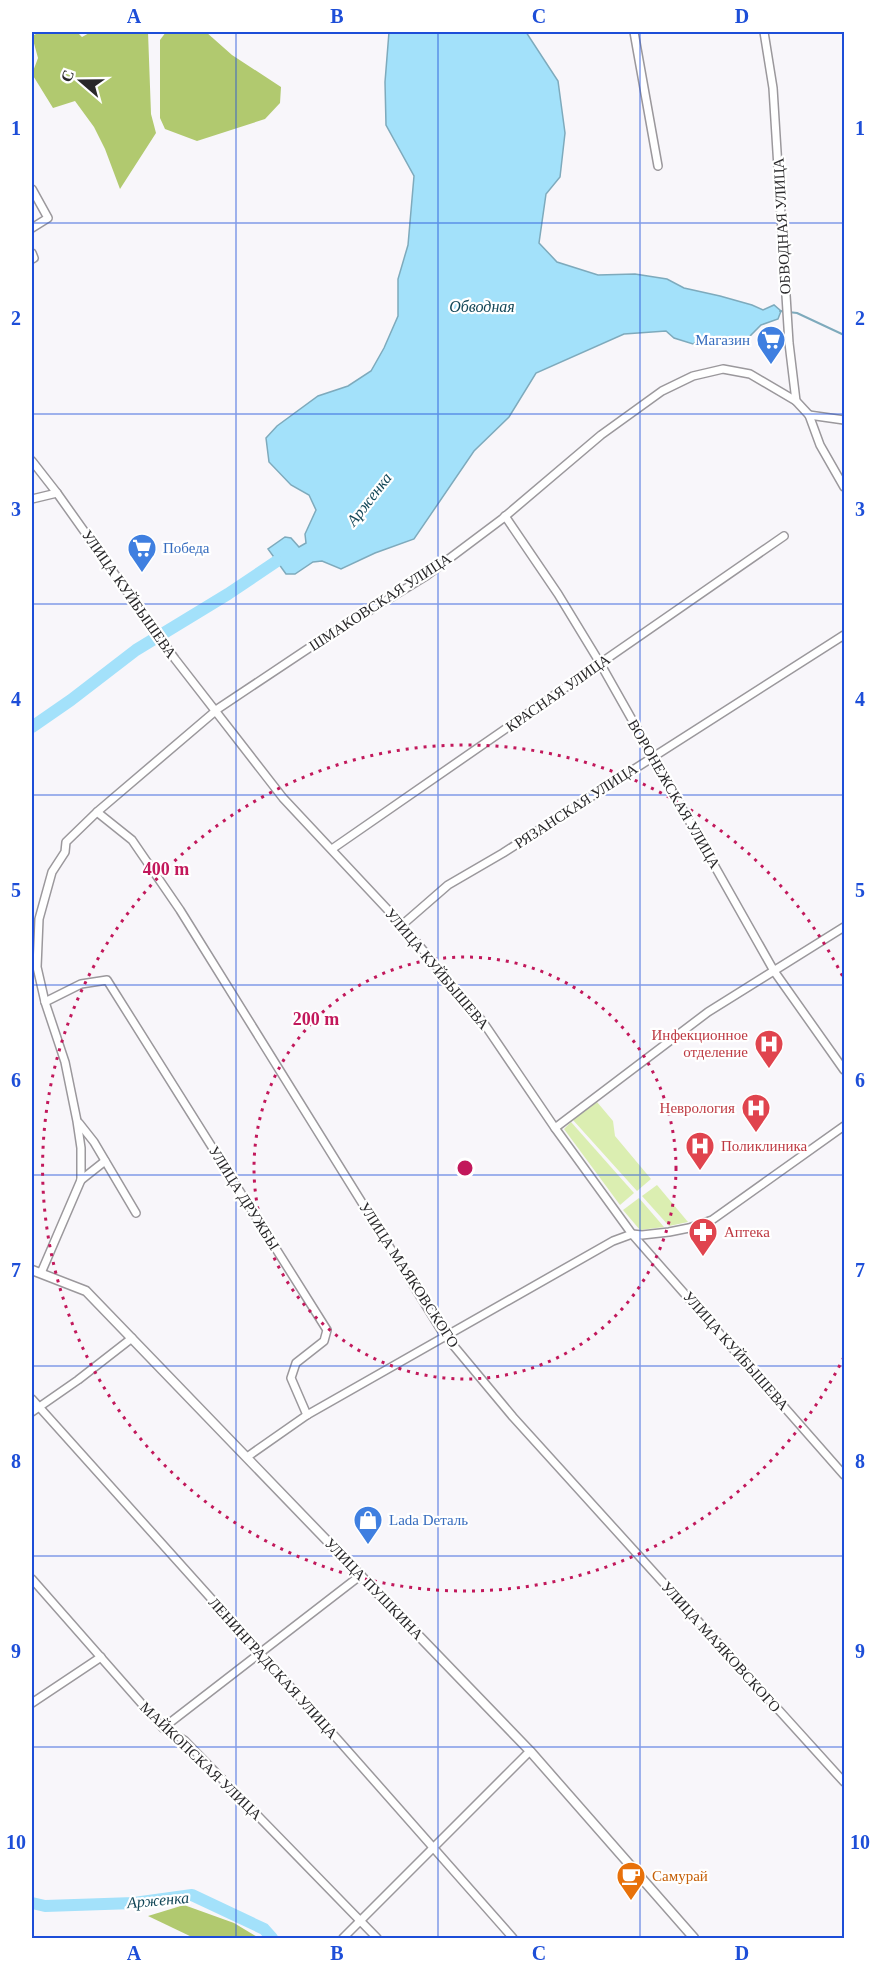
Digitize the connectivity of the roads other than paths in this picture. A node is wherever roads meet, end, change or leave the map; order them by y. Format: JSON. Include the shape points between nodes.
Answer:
{"nodes":[{"id":1,"x":634,"y":32,"type":"edge"},
{"id":2,"x":764,"y":32,"type":"edge"},
{"id":3,"x":658,"y":166,"type":"dead end"},
{"id":4,"x":32,"y":189,"type":"edge"},
{"id":5,"x":32,"y":228,"type":"edge"},
{"id":6,"x":32,"y":253,"type":"edge"},
{"id":7,"x":32,"y":259,"type":"edge"},
{"id":8,"x":796,"y":401,"type":"junction"},
{"id":9,"x":808,"y":415,"type":"junction"},
{"id":10,"x":844,"y":420,"type":"edge"},
{"id":11,"x":32,"y":462,"type":"edge"},
{"id":12,"x":844,"y":487,"type":"edge"},
{"id":13,"x":57,"y":493,"type":"junction"},
{"id":14,"x":32,"y":499,"type":"edge"},
{"id":15,"x":505,"y":516,"type":"junction"},
{"id":16,"x":784,"y":536,"type":"dead end"},
{"id":17,"x":844,"y":635,"type":"edge"},
{"id":18,"x":600,"y":663,"type":"junction"},
{"id":19,"x":216,"y":711,"type":"junction"},
{"id":20,"x":653,"y":757,"type":"junction"},
{"id":21,"x":97,"y":812,"type":"junction"},
{"id":22,"x":332,"y":849,"type":"junction"},
{"id":23,"x":402,"y":925,"type":"junction"},
{"id":24,"x":844,"y":927,"type":"edge"},
{"id":25,"x":35,"y":938,"type":"edge"},
{"id":26,"x":774,"y":971,"type":"junction"},
{"id":27,"x":45,"y":1002,"type":"junction"},
{"id":28,"x":844,"y":1070,"type":"edge"},
{"id":29,"x":77,"y":1120,"type":"junction"},
{"id":30,"x":844,"y":1126,"type":"edge"},
{"id":31,"x":555,"y":1128,"type":"junction"},
{"id":32,"x":105,"y":1161,"type":"junction"},
{"id":33,"x":81,"y":1180,"type":"junction"},
{"id":34,"x":136,"y":1213,"type":"dead end"},
{"id":35,"x":632,"y":1234,"type":"junction"},
{"id":36,"x":32,"y":1270,"type":"edge"},
{"id":37,"x":41,"y":1273,"type":"junction"},
{"id":38,"x":445,"y":1336,"type":"junction"},
{"id":39,"x":132,"y":1338,"type":"junction"},
{"id":40,"x":32,"y":1399,"type":"edge"},
{"id":41,"x":39,"y":1407,"type":"junction"},
{"id":42,"x":32,"y":1412,"type":"edge"},
{"id":43,"x":307,"y":1415,"type":"junction"},
{"id":44,"x":247,"y":1457,"type":"junction"},
{"id":45,"x":844,"y":1475,"type":"edge"},
{"id":46,"x":361,"y":1575,"type":"junction"},
{"id":47,"x":32,"y":1578,"type":"edge"},
{"id":48,"x":259,"y":1652,"type":"junction"},
{"id":49,"x":101,"y":1657,"type":"junction"},
{"id":50,"x":32,"y":1703,"type":"edge"},
{"id":51,"x":163,"y":1728,"type":"junction"},
{"id":52,"x":530,"y":1751,"type":"junction"},
{"id":53,"x":844,"y":1782,"type":"edge"},
{"id":54,"x":433,"y":1848,"type":"junction"},
{"id":55,"x":361,"y":1921,"type":"junction"},
{"id":56,"x":343,"y":1938,"type":"edge"},
{"id":57,"x":377,"y":1938,"type":"edge"},
{"id":58,"x":513,"y":1938,"type":"edge"},
{"id":59,"x":694,"y":1938,"type":"edge"}],
"edges":[{"from":1,"to":3,"type":"street"},
{"from":2,"to":8,"type":"street","name":"ОБВОДНАЯ УЛИЦА","via":[[774,88]]},
{"from":4,"to":5,"type":"street","via":[[48,218]]},
{"from":6,"to":7,"type":"street"},
{"from":8,"to":9,"type":"street"},
{"from":8,"to":15,"type":"street","name":"ШМАКОВСКАЯ УЛИЦА","via":[[750,374],[723,369],[693,376],[662,391],[601,435]]},
{"from":9,"to":10,"type":"street"},
{"from":9,"to":12,"type":"street"},
{"from":11,"to":13,"type":"street","name":"УЛИЦА КУЙБЫШЕВА"},
{"from":13,"to":14,"type":"street"},
{"from":13,"to":19,"type":"street","name":"УЛИЦА КУЙБЫШЕВА"},
{"from":15,"to":18,"type":"street","name":"ВОРОНЕЖСКАЯ УЛИЦА"},
{"from":15,"to":19,"type":"street","name":"ШМАКОВСКАЯ УЛИЦА","via":[[426,576]]},
{"from":16,"to":18,"type":"street","name":"КРАСНАЯ УЛИЦА"},
{"from":17,"to":20,"type":"street","name":"РЯЗАНСКАЯ УЛИЦА"},
{"from":18,"to":20,"type":"street","name":"ВОРОНЕЖСКАЯ УЛИЦА"},
{"from":18,"to":22,"type":"street","name":"КРАСНАЯ УЛИЦА"},
{"from":19,"to":21,"type":"street","name":"ШМАКОВСКАЯ УЛИЦА"},
{"from":19,"to":22,"type":"street","name":"УЛИЦА КУЙБЫШЕВА","via":[[283,798]]},
{"from":20,"to":23,"type":"street","name":"РЯЗАНСКАЯ УЛИЦА","via":[[448,885]]},
{"from":20,"to":26,"type":"street","name":"ВОРОНЕЖСКАЯ УЛИЦА"},
{"from":21,"to":25,"type":"street","name":"ШМАКОВСКАЯ УЛИЦА","via":[[66,842],[65,852],[52,872]]},
{"from":21,"to":38,"type":"street","name":"УЛИЦА МАЯКОВСКОГО","via":[[132,840],[180,910]]},
{"from":22,"to":23,"type":"street","name":"УЛИЦА КУЙБЫШЕВА"},
{"from":23,"to":31,"type":"street","name":"УЛИЦА КУЙБЫШЕВА","via":[[483,1022]]},
{"from":24,"to":26,"type":"street"},
{"from":25,"to":27,"type":"street","name":"ШМАКОВСКАЯ УЛИЦА"},
{"from":26,"to":28,"type":"street","name":"ВОРОНЕЖСКАЯ УЛИЦА"},
{"from":26,"to":31,"type":"street","via":[[708,1012]]},
{"from":27,"to":29,"type":"street","name":"ШМАКОВСКАЯ УЛИЦА","via":[[65,1062]]},
{"from":27,"to":43,"type":"street","name":"УЛИЦА ДРУЖБЫ","via":[[81,984],[107,980],[327,1330],[324,1341],[296,1363],[291,1377]]},
{"from":29,"to":32,"type":"street","name":"ШМАКОВСКАЯ УЛИЦА"},
{"from":29,"to":33,"type":"street","name":"ШМАКОВСКАЯ УЛИЦА"},
{"from":30,"to":35,"type":"street","via":[[712,1220],[669,1232]]},
{"from":31,"to":35,"type":"street","name":"УЛИЦА КУЙБЫШЕВА"},
{"from":32,"to":33,"type":"street"},
{"from":32,"to":34,"type":"street","name":"ШМАКОВСКАЯ УЛИЦА"},
{"from":33,"to":37,"type":"street","name":"ШМАКОВСКАЯ УЛИЦА"},
{"from":35,"to":38,"type":"street"},
{"from":35,"to":45,"type":"street","name":"УЛИЦА КУЙБЫШЕВА"},
{"from":36,"to":37,"type":"main road","name":"УЛИЦА ПУШКИНА"},
{"from":37,"to":39,"type":"main road","name":"УЛИЦА ПУШКИНА","via":[[86,1291]]},
{"from":38,"to":43,"type":"street"},
{"from":38,"to":53,"type":"street","name":"УЛИЦА МАЯКОВСКОГО","via":[[513,1417]]},
{"from":39,"to":41,"type":"street"},
{"from":39,"to":44,"type":"main road","name":"УЛИЦА ПУШКИНА"},
{"from":40,"to":41,"type":"street","name":"ЛЕНИНГРАДСКАЯ УЛИЦА"},
{"from":41,"to":42,"type":"street"},
{"from":41,"to":48,"type":"street","name":"ЛЕНИНГРАДСКАЯ УЛИЦА"},
{"from":43,"to":44,"type":"street"},
{"from":44,"to":46,"type":"main road","name":"УЛИЦА ПУШКИНА"},
{"from":46,"to":48,"type":"street"},
{"from":46,"to":52,"type":"main road","name":"УЛИЦА ПУШКИНА"},
{"from":47,"to":49,"type":"street","name":"МАЙКОПСКАЯ УЛИЦА"},
{"from":48,"to":51,"type":"street"},
{"from":48,"to":54,"type":"street","name":"ЛЕНИНГРАДСКАЯ УЛИЦА"},
{"from":49,"to":50,"type":"street"},
{"from":49,"to":51,"type":"street","name":"МАЙКОПСКАЯ УЛИЦА"},
{"from":51,"to":55,"type":"street","name":"МАЙКОПСКАЯ УЛИЦА","via":[[184,1740]]},
{"from":52,"to":54,"type":"street"},
{"from":52,"to":59,"type":"main road","name":"УЛИЦА ПУШКИНА"},
{"from":54,"to":55,"type":"street"},
{"from":54,"to":58,"type":"street","name":"ЛЕНИНГРАДСКАЯ УЛИЦА"},
{"from":55,"to":56,"type":"street"},
{"from":55,"to":57,"type":"street","name":"МАЙКОПСКАЯ УЛИЦА"}]}
